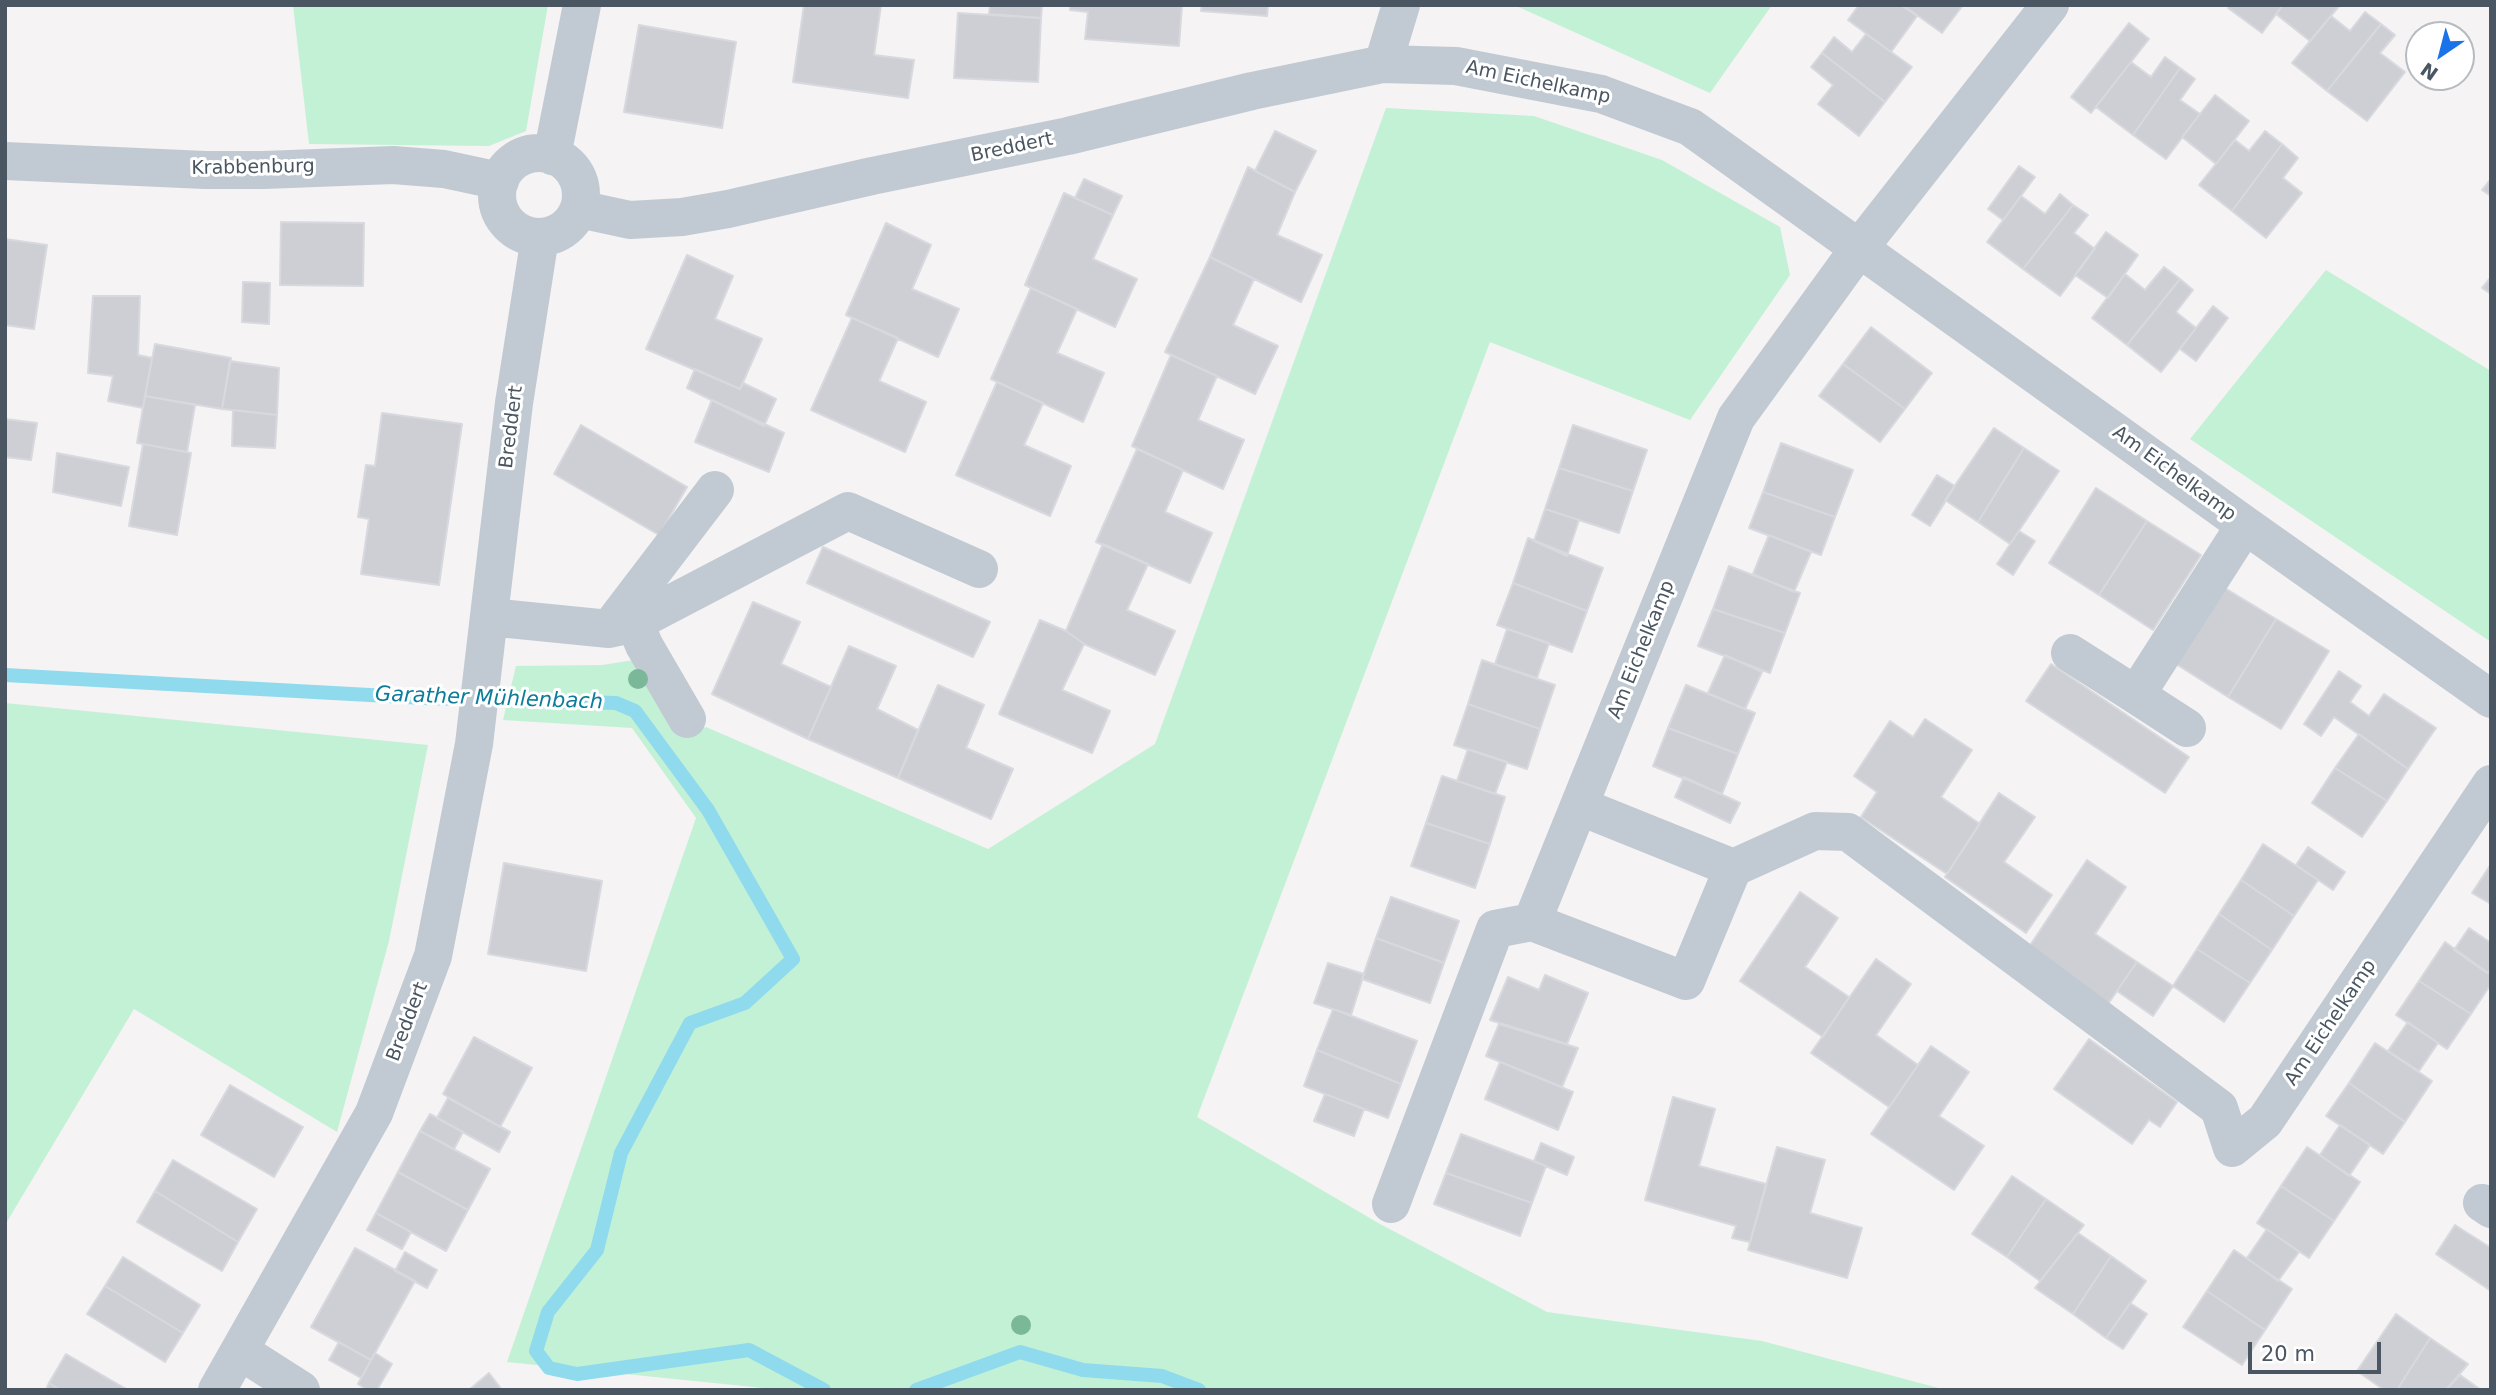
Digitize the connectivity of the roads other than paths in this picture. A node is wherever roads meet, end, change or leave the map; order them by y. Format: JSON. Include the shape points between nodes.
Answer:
{"nodes":[{"id":1,"x":582,"y":5,"type":"edge"},
{"id":2,"x":1401,"y":5,"type":"edge"},
{"id":3,"x":2050,"y":5,"type":"edge"},
{"id":4,"x":1384,"y":64,"type":"junction"},
{"id":5,"x":552,"y":156,"type":"junction"},
{"id":6,"x":5,"y":161,"type":"edge"},
{"id":7,"x":500,"y":181,"type":"junction"},
{"id":8,"x":579,"y":209,"type":"junction"},
{"id":9,"x":540,"y":237,"type":"junction"},
{"id":10,"x":1860,"y":247,"type":"junction"},
{"id":11,"x":715,"y":490,"type":"dead end"},
{"id":12,"x":2245,"y":526,"type":"junction"},
{"id":13,"x":979,"y":569,"type":"dead end"},
{"id":14,"x":489,"y":617,"type":"junction"},
{"id":15,"x":622,"y":626,"type":"junction"},
{"id":16,"x":2070,"y":653,"type":"dead end"},
{"id":17,"x":2136,"y":695,"type":"junction"},
{"id":18,"x":2491,"y":699,"type":"edge"},
{"id":19,"x":687,"y":719,"type":"dead end"},
{"id":20,"x":2187,"y":728,"type":"dead end"},
{"id":21,"x":2491,"y":784,"type":"edge"},
{"id":22,"x":1579,"y":806,"type":"junction"},
{"id":23,"x":1732,"y":868,"type":"junction"},
{"id":24,"x":1532,"y":922,"type":"junction"},
{"id":25,"x":1391,"y":1204,"type":"dead end"},
{"id":26,"x":240,"y":1351,"type":"junction"},
{"id":27,"x":217,"y":1390,"type":"edge"},
{"id":28,"x":301,"y":1390,"type":"edge"}],
"edges":[{"from":1,"to":5,"type":"street"},
{"from":2,"to":4,"type":"street"},
{"from":3,"to":10,"type":"street","name":"Am Eichelkamp"},
{"from":4,"to":8,"type":"street","name":"Breddert","via":[[682,217],[630,220]]},
{"from":4,"to":10,"type":"street","name":"Am Eichelkamp","via":[[1456,66],[1601,94],[1690,127]]},
{"from":5,"to":7,"type":"street","via":[[534,153],[520,158]]},
{"from":5,"to":8,"type":"street","via":[[572,169],[579,181]]},
{"from":6,"to":7,"type":"street","name":"Krabbenburg","via":[[205,170],[393,165],[444,169]]},
{"from":7,"to":9,"type":"street","via":[[498,205],[504,218],[526,236]]},
{"from":8,"to":9,"type":"street","via":[[564,229]]},
{"from":9,"to":14,"type":"street","name":"Breddert","via":[[514,403]]},
{"from":10,"to":12,"type":"street","name":"Am Eichelkamp"},
{"from":10,"to":22,"type":"street","name":"Am Eichelkamp","via":[[1736,418]]},
{"from":11,"to":15,"type":"street"},
{"from":12,"to":17,"type":"street"},
{"from":12,"to":18,"type":"street","name":"Am Eichelkamp"},
{"from":13,"to":15,"type":"street","via":[[848,511]]},
{"from":14,"to":15,"type":"street"},
{"from":14,"to":26,"type":"street","name":"Breddert","via":[[474,744],[433,956],[374,1113]]},
{"from":15,"to":19,"type":"street","via":[[644,645]]},
{"from":16,"to":17,"type":"street"},
{"from":17,"to":20,"type":"street"},
{"from":21,"to":23,"type":"street","name":"Am Eichelkamp","via":[[2265,1121],[2232,1148],[2219,1108],[1848,832],[1815,831]]},
{"from":22,"to":23,"type":"street"},
{"from":22,"to":24,"type":"street","name":"Am Eichelkamp"},
{"from":23,"to":24,"type":"street","via":[[1686,981]]},
{"from":24,"to":25,"type":"street","via":[[1495,929]]},
{"from":26,"to":27,"type":"street","name":"Breddert"},
{"from":26,"to":28,"type":"street"}]}
